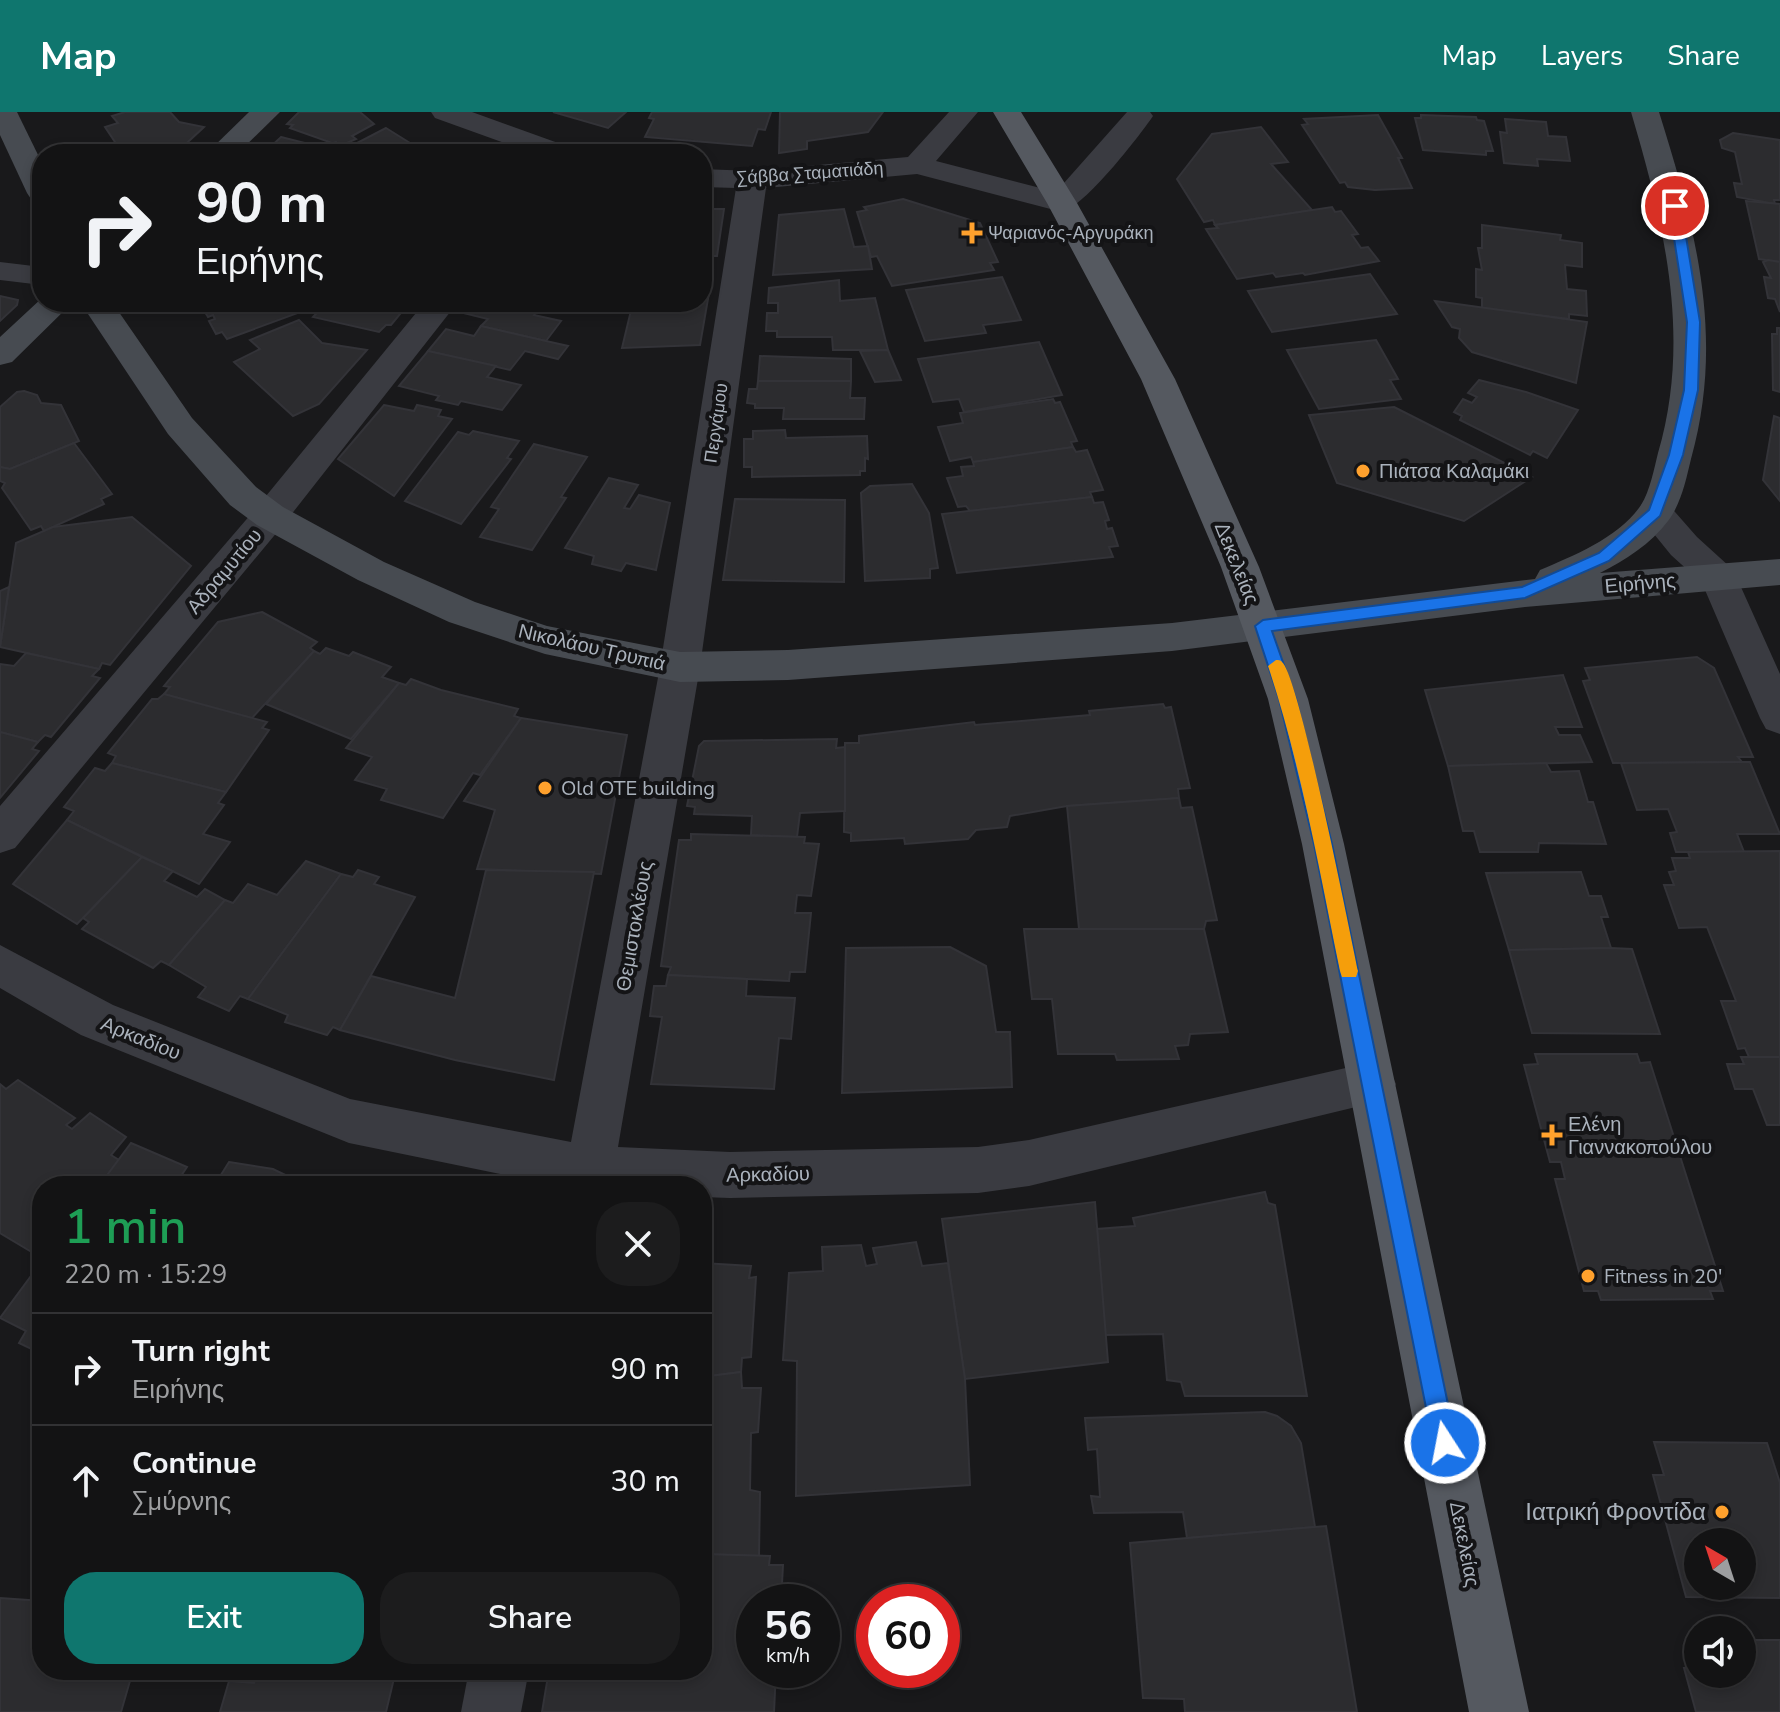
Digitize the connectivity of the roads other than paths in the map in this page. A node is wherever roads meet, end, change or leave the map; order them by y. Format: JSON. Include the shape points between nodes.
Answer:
{"nodes":[{"id":1,"x":3,"y":112,"type":"edge"},
{"id":2,"x":266,"y":112,"type":"edge"},
{"id":3,"x":445,"y":112,"type":"edge"},
{"id":4,"x":964,"y":112,"type":"edge"},
{"id":5,"x":1007,"y":112,"type":"edge"},
{"id":6,"x":1645,"y":112,"type":"edge"},
{"id":7,"x":1140,"y":113,"type":"edge"},
{"id":8,"x":231,"y":144,"type":"edge"},
{"id":9,"x":534,"y":144,"type":"edge"},
{"id":10,"x":917,"y":165,"type":"junction"},
{"id":11,"x":32,"y":172,"type":"edge"},
{"id":12,"x":712,"y":178,"type":"edge"},
{"id":13,"x":752,"y":180,"type":"junction"},
{"id":14,"x":1062,"y":203,"type":"junction"},
{"id":15,"x":0,"y":271,"type":"edge"},
{"id":16,"x":32,"y":275,"type":"edge"},
{"id":17,"x":46,"y":312,"type":"edge"},
{"id":18,"x":103,"y":312,"type":"edge"},
{"id":19,"x":434,"y":312,"type":"edge"},
{"id":20,"x":0,"y":355,"type":"edge"},
{"id":21,"x":1655,"y":513,"type":"junction"},
{"id":22,"x":270,"y":516,"type":"junction"},
{"id":23,"x":1780,"y":572,"type":"edge"},
{"id":24,"x":1717,"y":576,"type":"junction"},
{"id":25,"x":1525,"y":593,"type":"junction"},
{"id":26,"x":1263,"y":626,"type":"junction"},
{"id":27,"x":680,"y":667,"type":"junction"},
{"id":28,"x":1780,"y":718,"type":"edge"},
{"id":29,"x":0,"y":836,"type":"edge"},
{"id":30,"x":0,"y":965,"type":"edge"},
{"id":31,"x":1372,"y":1084,"type":"junction"},
{"id":32,"x":585,"y":1176,"type":"edge"},
{"id":33,"x":589,"y":1176,"type":"edge"},
{"id":34,"x":660,"y":1176,"type":"edge"},
{"id":35,"x":497,"y":1680,"type":"edge"},
{"id":36,"x":491,"y":1712,"type":"edge"},
{"id":37,"x":1499,"y":1712,"type":"edge"}],
"edges":[{"from":1,"to":11,"type":"street"},
{"from":2,"to":8,"type":"street"},
{"from":3,"to":9,"type":"street"},
{"from":4,"to":10,"type":"street"},
{"from":5,"to":14,"type":"main road","name":"Δεκελείας"},
{"from":6,"to":21,"type":"street","via":[[1675,206],[1693,322],[1691,390]]},
{"from":7,"to":14,"type":"street"},
{"from":10,"to":13,"type":"street","name":"Σάββα Σταματιάδη"},
{"from":10,"to":14,"type":"street","name":"Σάββα Σταματιάδη"},
{"from":12,"to":13,"type":"street","name":"Σάββα Σταματιάδη"},
{"from":13,"to":27,"type":"street","name":"Περγάμου"},
{"from":14,"to":26,"type":"main road","name":"Δεκελείας","via":[[1174,412]]},
{"from":15,"to":16,"type":"street"},
{"from":17,"to":20,"type":"street"},
{"from":18,"to":22,"type":"street","name":"Νικολάου Τρυπιά","via":[[180,426],[243,496]]},
{"from":19,"to":22,"type":"street","name":"Αδραμυτίου"},
{"from":21,"to":24,"type":"street"},
{"from":21,"to":25,"type":"street","via":[[1604,557]]},
{"from":22,"to":27,"type":"street","name":"Νικολάου Τρυπιά","via":[[371,571],[462,612],[545,640]]},
{"from":22,"to":29,"type":"street","name":"Αδραμυτίου"},
{"from":23,"to":24,"type":"street","name":"Ειρήνης"},
{"from":24,"to":25,"type":"street","name":"Ειρήνης"},
{"from":24,"to":28,"type":"street"},
{"from":25,"to":26,"type":"street","name":"Ειρήνης"},
{"from":26,"to":27,"type":"street","name":"Νικολάου Τρυπιά","via":[[803,664]]},
{"from":26,"to":31,"type":"main road","name":"Δεκελείας","via":[[1288,699],[1323,844]]},
{"from":27,"to":33,"type":"street","name":"Θεμιστοκλέους"},
{"from":30,"to":32,"type":"street","name":"Αρκαδίου","via":[[97,1020],[349,1121]]},
{"from":31,"to":34,"type":"street","name":"Αρκαδίου","via":[[1029,1163],[978,1170]]},
{"from":31,"to":37,"type":"main road","name":"Δεκελείας"},
{"from":35,"to":36,"type":"street"}]}
